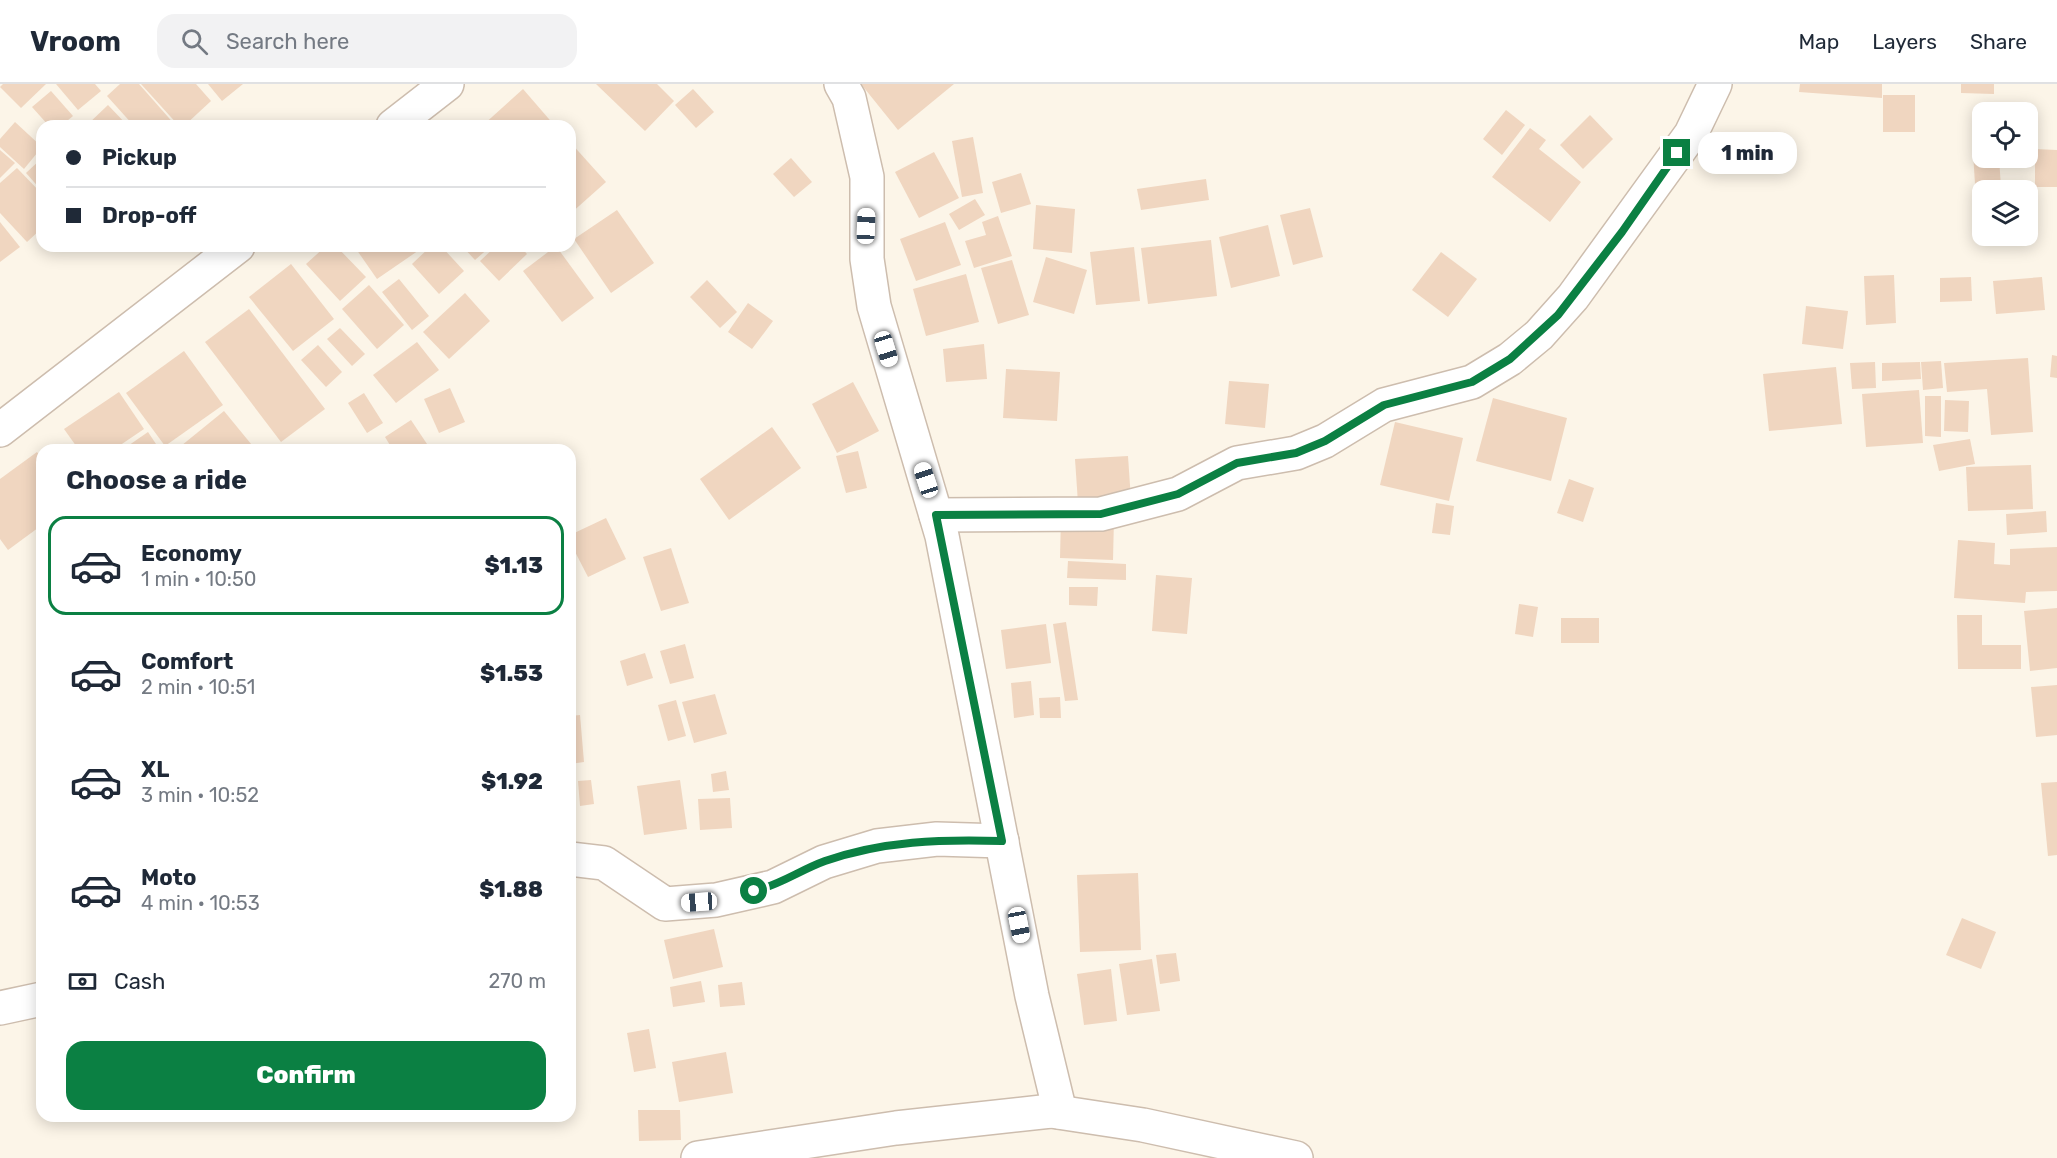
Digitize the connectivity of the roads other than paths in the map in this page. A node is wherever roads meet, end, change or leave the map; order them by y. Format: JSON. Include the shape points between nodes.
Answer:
{"nodes":[{"id":1,"x":447,"y":84,"type":"edge"},
{"id":2,"x":841,"y":84,"type":"edge"},
{"id":3,"x":1715,"y":84,"type":"edge"},
{"id":4,"x":401,"y":120,"type":"edge"},
{"id":5,"x":230,"y":252,"type":"edge"},
{"id":6,"x":0,"y":430,"type":"edge"},
{"id":7,"x":936,"y":515,"type":"junction"},
{"id":8,"x":1002,"y":841,"type":"junction"},
{"id":9,"x":576,"y":861,"type":"edge"},
{"id":10,"x":36,"y":1000,"type":"edge"},
{"id":11,"x":0,"y":1008,"type":"edge"},
{"id":12,"x":1055,"y":1111,"type":"junction"},
{"id":13,"x":698,"y":1158,"type":"edge"},
{"id":14,"x":1296,"y":1158,"type":"edge"}],
"edges":[{"from":1,"to":4,"type":"street"},
{"from":2,"to":7,"type":"street","via":[[849,98],[867,177],[867,259],[874,306]]},
{"from":3,"to":7,"type":"street","via":[[1691,134],[1573,297],[1532,341],[1472,382],[1384,405],[1325,441],[1296,453],[1237,463],[1178,494],[1101,514]]},
{"from":5,"to":6,"type":"street"},
{"from":7,"to":8,"type":"street"},
{"from":8,"to":9,"type":"street","via":[[937,839],[877,846],[824,862],[773,887],[716,900],[665,903],[604,863]]},
{"from":8,"to":12,"type":"street"},
{"from":10,"to":11,"type":"street"},
{"from":12,"to":13,"type":"street","via":[[896,1128]]},
{"from":12,"to":14,"type":"street","via":[[1143,1125]]}]}
